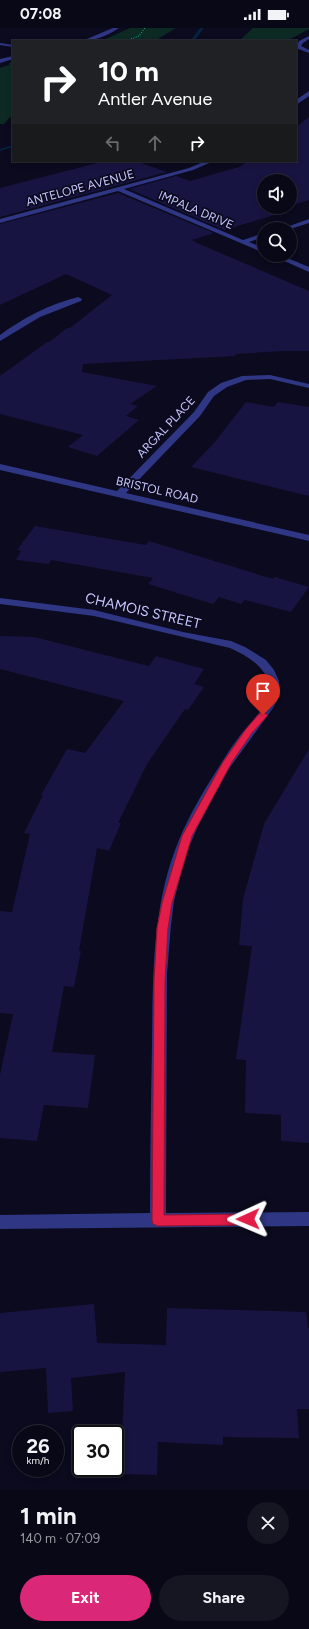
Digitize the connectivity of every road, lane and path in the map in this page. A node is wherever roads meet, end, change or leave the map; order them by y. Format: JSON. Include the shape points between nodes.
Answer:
{"nodes":[{"id":1,"x":117,"y":28,"type":"edge"},
{"id":2,"x":145,"y":28,"type":"edge"},
{"id":3,"x":309,"y":38,"type":"edge"},
{"id":4,"x":87,"y":40,"type":"edge"},
{"id":5,"x":126,"y":40,"type":"edge"},
{"id":6,"x":0,"y":44,"type":"edge"},
{"id":7,"x":12,"y":46,"type":"edge"},
{"id":8,"x":309,"y":52,"type":"edge"},
{"id":9,"x":12,"y":57,"type":"edge"},
{"id":10,"x":0,"y":61,"type":"edge"},
{"id":11,"x":309,"y":93,"type":"edge"},
{"id":12,"x":298,"y":100,"type":"edge"},
{"id":13,"x":309,"y":100,"type":"edge"},
{"id":14,"x":209,"y":162,"type":"edge"},
{"id":15,"x":119,"y":189,"type":"junction"},
{"id":16,"x":0,"y":221,"type":"edge"},
{"id":17,"x":309,"y":221,"type":"edge"},
{"id":18,"x":297,"y":225,"type":"edge"},
{"id":19,"x":257,"y":237,"type":"edge"},
{"id":20,"x":242,"y":242,"type":"junction"},
{"id":21,"x":257,"y":248,"type":"edge"},
{"id":22,"x":290,"y":262,"type":"edge"},
{"id":23,"x":309,"y":270,"type":"edge"},
{"id":24,"x":78,"y":299,"type":"dead end"},
{"id":25,"x":0,"y":339,"type":"edge"},
{"id":26,"x":309,"y":386,"type":"edge"},
{"id":27,"x":0,"y":467,"type":"edge"},
{"id":28,"x":120,"y":494,"type":"junction"},
{"id":29,"x":309,"y":538,"type":"edge"},
{"id":30,"x":0,"y":601,"type":"edge"},
{"id":31,"x":309,"y":1218,"type":"edge"},
{"id":32,"x":158,"y":1220,"type":"junction"},
{"id":33,"x":0,"y":1222,"type":"edge"}],
"edges":[{"from":1,"to":4,"type":"street"},
{"from":2,"to":5,"type":"path","via":[[139,36]]},
{"from":3,"to":8,"type":"street","via":[[298,47]]},
{"from":6,"to":7,"type":"street"},
{"from":9,"to":10,"type":"street"},
{"from":11,"to":12,"type":"street"},
{"from":12,"to":13,"type":"street"},
{"from":14,"to":15,"type":"street","name":"ANTELOPE AVENUE","via":[[191,170]]},
{"from":15,"to":16,"type":"street","name":"ANTELOPE AVENUE"},
{"from":15,"to":20,"type":"street","name":"IMPALA DRIVE"},
{"from":17,"to":18,"type":"street"},
{"from":19,"to":20,"type":"street"},
{"from":20,"to":21,"type":"street","name":"IMPALA DRIVE"},
{"from":22,"to":23,"type":"street"},
{"from":24,"to":25,"type":"street","via":[[32,317]]},
{"from":26,"to":28,"type":"street","name":"ARGAL PLACE","via":[[270,377],[245,378],[224,385],[211,394],[197,414]]},
{"from":27,"to":28,"type":"street","name":"BRISTOL ROAD"},
{"from":28,"to":29,"type":"street","name":"BRISTOL ROAD"},
{"from":30,"to":32,"type":"street","name":"CHAMOIS STREET","via":[[94,613],[231,645],[261,662],[270,672],[274,682],[275,692],[270,704],[228,762],[187,836],[167,903],[160,981]]},
{"from":31,"to":32,"type":"street"},
{"from":32,"to":33,"type":"street"}]}
